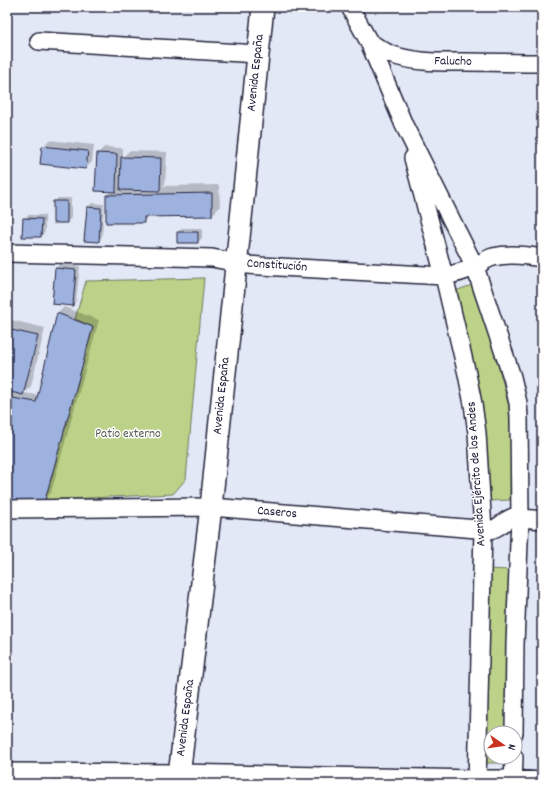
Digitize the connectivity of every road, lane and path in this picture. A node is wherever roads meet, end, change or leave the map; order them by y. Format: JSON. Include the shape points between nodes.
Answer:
{"nodes":[{"id":1,"x":263,"y":7,"type":"edge"},
{"id":2,"x":350,"y":7,"type":"edge"},
{"id":3,"x":38,"y":41,"type":"dead end"},
{"id":4,"x":369,"y":42,"type":"junction"},
{"id":5,"x":258,"y":54,"type":"junction"},
{"id":6,"x":542,"y":63,"type":"edge"},
{"id":7,"x":404,"y":125,"type":"junction"},
{"id":8,"x":7,"y":253,"type":"edge"},
{"id":9,"x":542,"y":258,"type":"edge"},
{"id":10,"x":236,"y":262,"type":"junction"},
{"id":11,"x":475,"y":267,"type":"junction"},
{"id":12,"x":444,"y":276,"type":"junction"},
{"id":13,"x":211,"y":507,"type":"junction"},
{"id":14,"x":7,"y":509,"type":"edge"},
{"id":15,"x":520,"y":517,"type":"junction"},
{"id":16,"x":542,"y":520,"type":"edge"},
{"id":17,"x":483,"y":530,"type":"junction"},
{"id":18,"x":514,"y":725,"type":"edge"},
{"id":19,"x":514,"y":765,"type":"edge"},
{"id":20,"x":7,"y":772,"type":"edge"},
{"id":21,"x":179,"y":778,"type":"edge"},
{"id":22,"x":513,"y":781,"type":"edge"},
{"id":23,"x":542,"y":781,"type":"edge"},
{"id":24,"x":477,"y":782,"type":"edge"}],
"edges":[{"from":1,"to":5,"type":"main road","name":"Avenida España"},
{"from":2,"to":4,"type":"street","name":"Avenida Ejército de los Andes"},
{"from":3,"to":5,"type":"street"},
{"from":4,"to":6,"type":"street","name":"Falucho","via":[[390,54],[419,61]]},
{"from":4,"to":7,"type":"street","name":"Avenida Ejército de los Andes"},
{"from":5,"to":10,"type":"main road","name":"Avenida España"},
{"from":7,"to":11,"type":"street","name":"Avenida Ejército de los Andes"},
{"from":7,"to":12,"type":"street","name":"Avenida Ejército de los Andes"},
{"from":8,"to":10,"type":"street","name":"Constitución","via":[[212,258]]},
{"from":9,"to":11,"type":"street","name":"Constitución","via":[[505,254]]},
{"from":10,"to":12,"type":"street","name":"Constitución","via":[[262,266]]},
{"from":10,"to":13,"type":"main road","name":"Avenida España"},
{"from":11,"to":12,"type":"street","name":"Constitución"},
{"from":11,"to":15,"type":"street","name":"Avenida Ejército de los Andes","via":[[512,377],[518,403]]},
{"from":12,"to":17,"type":"street","name":"Avenida Ejército de los Andes","via":[[473,404]]},
{"from":13,"to":14,"type":"street","name":"Caseros"},
{"from":13,"to":17,"type":"street","name":"Caseros"},
{"from":13,"to":21,"type":"main road","name":"Avenida España"},
{"from":15,"to":16,"type":"street","name":"Caseros"},
{"from":15,"to":17,"type":"street","name":"Caseros","via":[[512,517],[493,530]]},
{"from":15,"to":18,"type":"street","name":"Avenida Ejército de los Andes"},
{"from":17,"to":24,"type":"street","name":"Avenida Ejército de los Andes"},
{"from":19,"to":22,"type":"street"},
{"from":20,"to":21,"type":"street"},
{"from":21,"to":24,"type":"street"},
{"from":22,"to":23,"type":"street"},
{"from":22,"to":24,"type":"street"}]}
